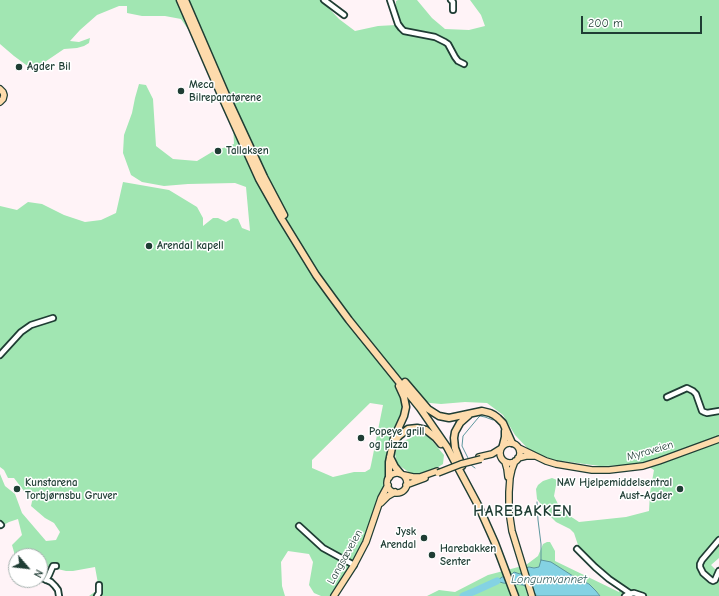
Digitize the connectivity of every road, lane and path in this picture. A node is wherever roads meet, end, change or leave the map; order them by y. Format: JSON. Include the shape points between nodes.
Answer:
{"nodes":[{"id":1,"x":180,"y":0,"type":"edge"},
{"id":2,"x":185,"y":0,"type":"edge"},
{"id":3,"x":324,"y":0,"type":"edge"},
{"id":4,"x":390,"y":0,"type":"edge"},
{"id":5,"x":451,"y":0,"type":"edge"},
{"id":6,"x":453,"y":10,"type":"dead end"},
{"id":7,"x":344,"y":15,"type":"dead end"},
{"id":8,"x":464,"y":64,"type":"dead end"},
{"id":9,"x":0,"y":89,"type":"edge"},
{"id":10,"x":0,"y":102,"type":"edge"},
{"id":11,"x":54,"y":318,"type":"dead end"},
{"id":12,"x":0,"y":355,"type":"edge"},
{"id":13,"x":382,"y":361,"type":"junction"},
{"id":14,"x":406,"y":384,"type":"junction"},
{"id":15,"x":667,"y":397,"type":"dead end"},
{"id":16,"x":719,"y":411,"type":"edge"},
{"id":17,"x":471,"y":413,"type":"junction"},
{"id":18,"x":505,"y":427,"type":"junction"},
{"id":19,"x":719,"y":439,"type":"edge"},
{"id":20,"x":512,"y":443,"type":"junction"},
{"id":21,"x":393,"y":444,"type":"junction"},
{"id":22,"x":502,"y":447,"type":"junction"},
{"id":23,"x":519,"y":448,"type":"junction"},
{"id":24,"x":537,"y":456,"type":"junction"},
{"id":25,"x":390,"y":457,"type":"junction"},
{"id":26,"x":480,"y":458,"type":"junction"},
{"id":27,"x":503,"y":460,"type":"junction"},
{"id":28,"x":517,"y":460,"type":"junction"},
{"id":29,"x":438,"y":472,"type":"junction"},
{"id":30,"x":464,"y":472,"type":"junction"},
{"id":31,"x":402,"y":474,"type":"junction"},
{"id":32,"x":389,"y":477,"type":"junction"},
{"id":33,"x":388,"y":485,"type":"junction"},
{"id":34,"x":406,"y":485,"type":"junction"},
{"id":35,"x":395,"y":492,"type":"junction"},
{"id":36,"x":380,"y":505,"type":"junction"},
{"id":37,"x":299,"y":526,"type":"dead end"},
{"id":38,"x":719,"y":540,"type":"edge"},
{"id":39,"x":516,"y":547,"type":"junction"},
{"id":40,"x":577,"y":549,"type":"dead end"},
{"id":41,"x":354,"y":565,"type":"junction"},
{"id":42,"x":56,"y":566,"type":"dead end"},
{"id":43,"x":719,"y":571,"type":"edge"},
{"id":44,"x":48,"y":577,"type":"edge"},
{"id":45,"x":48,"y":581,"type":"edge"},
{"id":46,"x":99,"y":585,"type":"dead end"},
{"id":47,"x":516,"y":594,"type":"edge"},
{"id":48,"x":631,"y":594,"type":"junction"},
{"id":49,"x":59,"y":596,"type":"edge"},
{"id":50,"x":97,"y":596,"type":"edge"},
{"id":51,"x":334,"y":596,"type":"edge"},
{"id":52,"x":531,"y":596,"type":"edge"},
{"id":53,"x":625,"y":596,"type":"edge"},
{"id":54,"x":643,"y":596,"type":"edge"}],
"edges":[{"from":1,"to":13,"type":"highway","via":[[259,179],[324,286]]},
{"from":2,"to":14,"type":"highway","via":[[226,95],[285,216],[335,294]]},
{"from":3,"to":7,"type":"street"},
{"from":4,"to":8,"type":"street","via":[[398,24],[404,31],[435,37],[445,42],[458,61]]},
{"from":5,"to":6,"type":"street"},
{"from":9,"to":10,"type":"main road","via":[[4,95]]},
{"from":11,"to":12,"type":"street","via":[[31,325]]},
{"from":13,"to":21,"type":"highway","via":[[402,391],[406,402],[404,416]]},
{"from":13,"to":30,"type":"highway","via":[[431,423]]},
{"from":14,"to":17,"type":"highway","via":[[428,409],[439,416],[449,418]]},
{"from":14,"to":30,"type":"highway"},
{"from":15,"to":16,"type":"street","via":[[686,388],[696,394],[702,411]]},
{"from":17,"to":18,"type":"highway","via":[[490,413]]},
{"from":17,"to":30,"type":"highway","via":[[460,423],[454,438],[456,452]]},
{"from":18,"to":20,"type":"highway"},
{"from":18,"to":22,"type":"highway"},
{"from":19,"to":24,"type":"main road","name":"Myraveien","via":[[660,461],[619,470],[592,470],[566,466]]},
{"from":20,"to":22,"type":"main road","via":[[508,442]]},
{"from":20,"to":23,"type":"main road"},
{"from":21,"to":25,"type":"highway"},
{"from":21,"to":30,"type":"highway","via":[[408,429],[426,430],[436,438]]},
{"from":22,"to":26,"type":"main road"},
{"from":22,"to":27,"type":"main road","via":[[500,454]]},
{"from":23,"to":24,"type":"main road","name":"Myraveien"},
{"from":23,"to":28,"type":"main road"},
{"from":24,"to":28,"type":"main road","name":"Myraveien","via":[[526,456]]},
{"from":25,"to":31,"type":"highway"},
{"from":25,"to":32,"type":"highway"},
{"from":26,"to":27,"type":"main road","via":[[494,457]]},
{"from":26,"to":29,"type":"main road","bridge":true},
{"from":27,"to":28,"type":"main road","via":[[509,463]]},
{"from":27,"to":39,"type":"main road","via":[[508,475],[507,516]]},
{"from":28,"to":39,"type":"main road","via":[[510,478],[508,502]]},
{"from":29,"to":31,"type":"main road","via":[[420,477]]},
{"from":29,"to":34,"type":"main road"},
{"from":30,"to":47,"type":"highway","via":[[482,504]]},
{"from":31,"to":32,"type":"main road"},
{"from":31,"to":34,"type":"main road"},
{"from":32,"to":33,"type":"main road"},
{"from":33,"to":35,"type":"main road","via":[[390,490]]},
{"from":33,"to":36,"type":"main road","name":"Langsæveien"},
{"from":34,"to":35,"type":"main road","via":[[402,491]]},
{"from":35,"to":36,"type":"main road","name":"Langsæveien"},
{"from":36,"to":41,"type":"main road","name":"Langsæveien"},
{"from":37,"to":41,"type":"street","via":[[323,548]]},
{"from":38,"to":43,"type":"street","via":[[702,560],[700,567],[713,581]]},
{"from":39,"to":52,"type":"main road"},
{"from":40,"to":48,"type":"street","via":[[609,579]]},
{"from":41,"to":51,"type":"main road","name":"Langsæveien"},
{"from":42,"to":44,"type":"street","via":[[53,566]]},
{"from":45,"to":49,"type":"street","via":[[58,590]]},
{"from":46,"to":50,"type":"street"},
{"from":48,"to":53,"type":"street"},
{"from":48,"to":54,"type":"street"}]}
